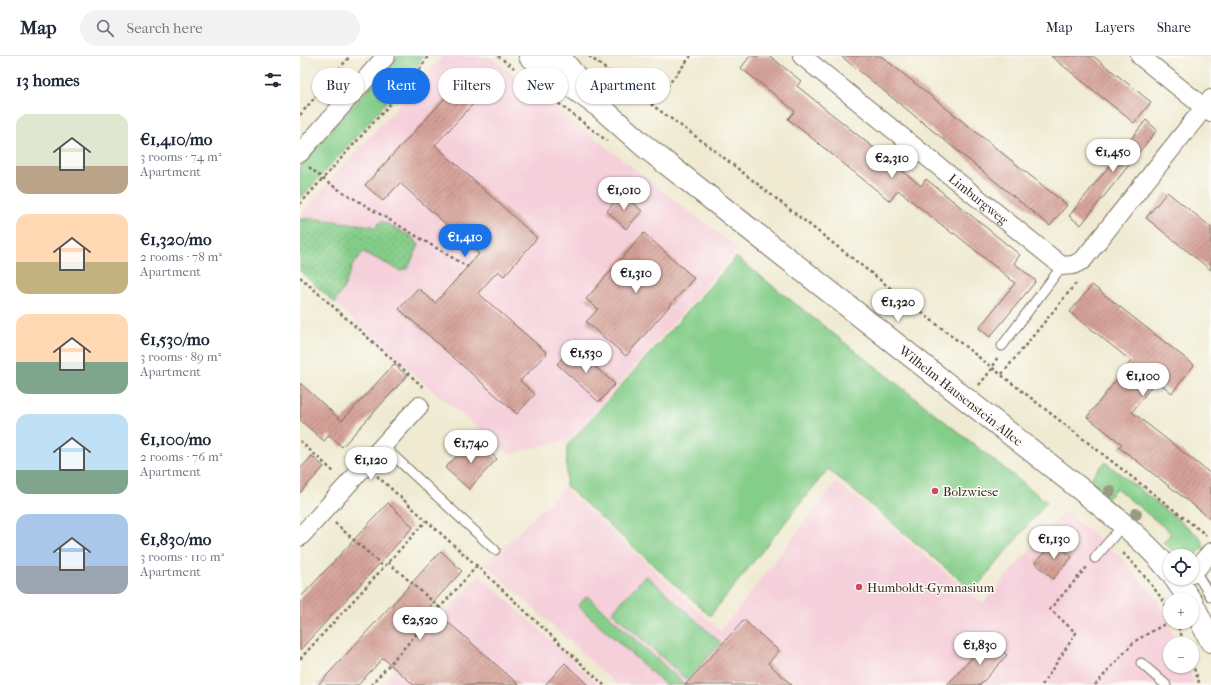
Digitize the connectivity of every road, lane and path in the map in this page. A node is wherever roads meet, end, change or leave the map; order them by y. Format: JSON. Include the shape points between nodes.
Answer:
{"nodes":[{"id":1,"x":350,"y":56,"type":"edge"},
{"id":2,"x":386,"y":56,"type":"edge"},
{"id":3,"x":428,"y":56,"type":"edge"},
{"id":4,"x":530,"y":56,"type":"edge"},
{"id":5,"x":559,"y":56,"type":"edge"},
{"id":6,"x":589,"y":56,"type":"edge"},
{"id":7,"x":691,"y":56,"type":"edge"},
{"id":8,"x":802,"y":56,"type":"edge"},
{"id":9,"x":1140,"y":56,"type":"edge"},
{"id":10,"x":597,"y":105,"type":"junction"},
{"id":11,"x":652,"y":105,"type":"junction"},
{"id":12,"x":1209,"y":107,"type":"edge"},
{"id":13,"x":300,"y":115,"type":"edge"},
{"id":14,"x":303,"y":149,"type":"edge"},
{"id":15,"x":322,"y":179,"type":"junction"},
{"id":16,"x":300,"y":204,"type":"edge"},
{"id":17,"x":1083,"y":260,"type":"junction"},
{"id":18,"x":1062,"y":266,"type":"junction"},
{"id":19,"x":468,"y":267,"type":"dead end"},
{"id":20,"x":300,"y":277,"type":"edge"},
{"id":21,"x":1002,"y":346,"type":"dead end"},
{"id":22,"x":1002,"y":374,"type":"junction"},
{"id":23,"x":419,"y":406,"type":"joint"},
{"id":24,"x":300,"y":441,"type":"edge"},
{"id":25,"x":382,"y":446,"type":"junction"},
{"id":26,"x":365,"y":465,"type":"junction"},
{"id":27,"x":348,"y":484,"type":"junction"},
{"id":28,"x":323,"y":512,"type":"junction"},
{"id":29,"x":426,"y":521,"type":"junction"},
{"id":30,"x":1124,"y":524,"type":"junction"},
{"id":31,"x":300,"y":537,"type":"edge"},
{"id":32,"x":1209,"y":544,"type":"edge"},
{"id":33,"x":495,"y":550,"type":"dead end"},
{"id":34,"x":1096,"y":558,"type":"joint"},
{"id":35,"x":1199,"y":558,"type":"edge"},
{"id":36,"x":1163,"y":560,"type":"edge"},
{"id":37,"x":388,"y":562,"type":"junction"},
{"id":38,"x":477,"y":566,"type":"junction"},
{"id":39,"x":384,"y":567,"type":"junction"},
{"id":40,"x":1192,"y":585,"type":"edge"},
{"id":41,"x":1160,"y":595,"type":"dead end"},
{"id":42,"x":1211,"y":597,"type":"edge"},
{"id":43,"x":1163,"y":600,"type":"edge"},
{"id":44,"x":440,"y":608,"type":"junction"},
{"id":45,"x":1199,"y":617,"type":"edge"},
{"id":46,"x":1163,"y":624,"type":"edge"},
{"id":47,"x":1211,"y":641,"type":"edge"},
{"id":48,"x":300,"y":659,"type":"edge"},
{"id":49,"x":1141,"y":663,"type":"dead end"},
{"id":50,"x":1196,"y":673,"type":"edge"},
{"id":51,"x":371,"y":685,"type":"edge"},
{"id":52,"x":604,"y":685,"type":"edge"},
{"id":53,"x":1042,"y":685,"type":"edge"},
{"id":54,"x":1095,"y":685,"type":"edge"},
{"id":55,"x":1166,"y":685,"type":"edge"},
{"id":56,"x":1200,"y":685,"type":"edge"}],
"edges":[{"from":1,"to":13,"type":"path"},
{"from":2,"to":14,"type":"street"},
{"from":3,"to":15,"type":"path","via":[[418,73]]},
{"from":4,"to":10,"type":"street","name":"Wilhelm-Hausenstein-Allee"},
{"from":5,"to":10,"type":"street","name":"Wilhelm-Hausenstein-Allee"},
{"from":6,"to":11,"type":"path"},
{"from":7,"to":11,"type":"path"},
{"from":8,"to":18,"type":"street","name":"Limburgweg"},
{"from":9,"to":12,"type":"street"},
{"from":10,"to":30,"type":"street","name":"Wilhelm-Hausenstein-Allee","via":[[643,145]]},
{"from":11,"to":22,"type":"path","via":[[705,143]]},
{"from":12,"to":17,"type":"street"},
{"from":14,"to":15,"type":"path"},
{"from":15,"to":16,"type":"path"},
{"from":15,"to":19,"type":"path"},
{"from":17,"to":18,"type":"street","via":[[1073,265]]},
{"from":17,"to":22,"type":"path","via":[[1086,272]]},
{"from":18,"to":21,"type":"lane"},
{"from":20,"to":23,"type":"path","via":[[422,386]]},
{"from":22,"to":32,"type":"path"},
{"from":23,"to":25,"type":"street"},
{"from":24,"to":27,"type":"path"},
{"from":25,"to":26,"type":"street"},
{"from":25,"to":33,"type":"lane"},
{"from":26,"to":27,"type":"street"},
{"from":26,"to":29,"type":"path"},
{"from":27,"to":28,"type":"street"},
{"from":28,"to":31,"type":"street"},
{"from":28,"to":39,"type":"path"},
{"from":29,"to":37,"type":"path"},
{"from":29,"to":38,"type":"path"},
{"from":30,"to":34,"type":"lane"},
{"from":30,"to":36,"type":"street","name":"Wilhelm-Hausenstein-Allee"},
{"from":32,"to":35,"type":"street"},
{"from":34,"to":53,"type":"path","via":[[1050,609],[1076,633]]},
{"from":37,"to":39,"type":"path"},
{"from":37,"to":44,"type":"path"},
{"from":38,"to":44,"type":"path"},
{"from":38,"to":52,"type":"path"},
{"from":39,"to":48,"type":"path"},
{"from":40,"to":42,"type":"lane"},
{"from":41,"to":43,"type":"path"},
{"from":44,"to":51,"type":"path"},
{"from":45,"to":47,"type":"street"},
{"from":46,"to":54,"type":"path","via":[[1135,641]]},
{"from":49,"to":55,"type":"lane"},
{"from":50,"to":56,"type":"path"}]}
